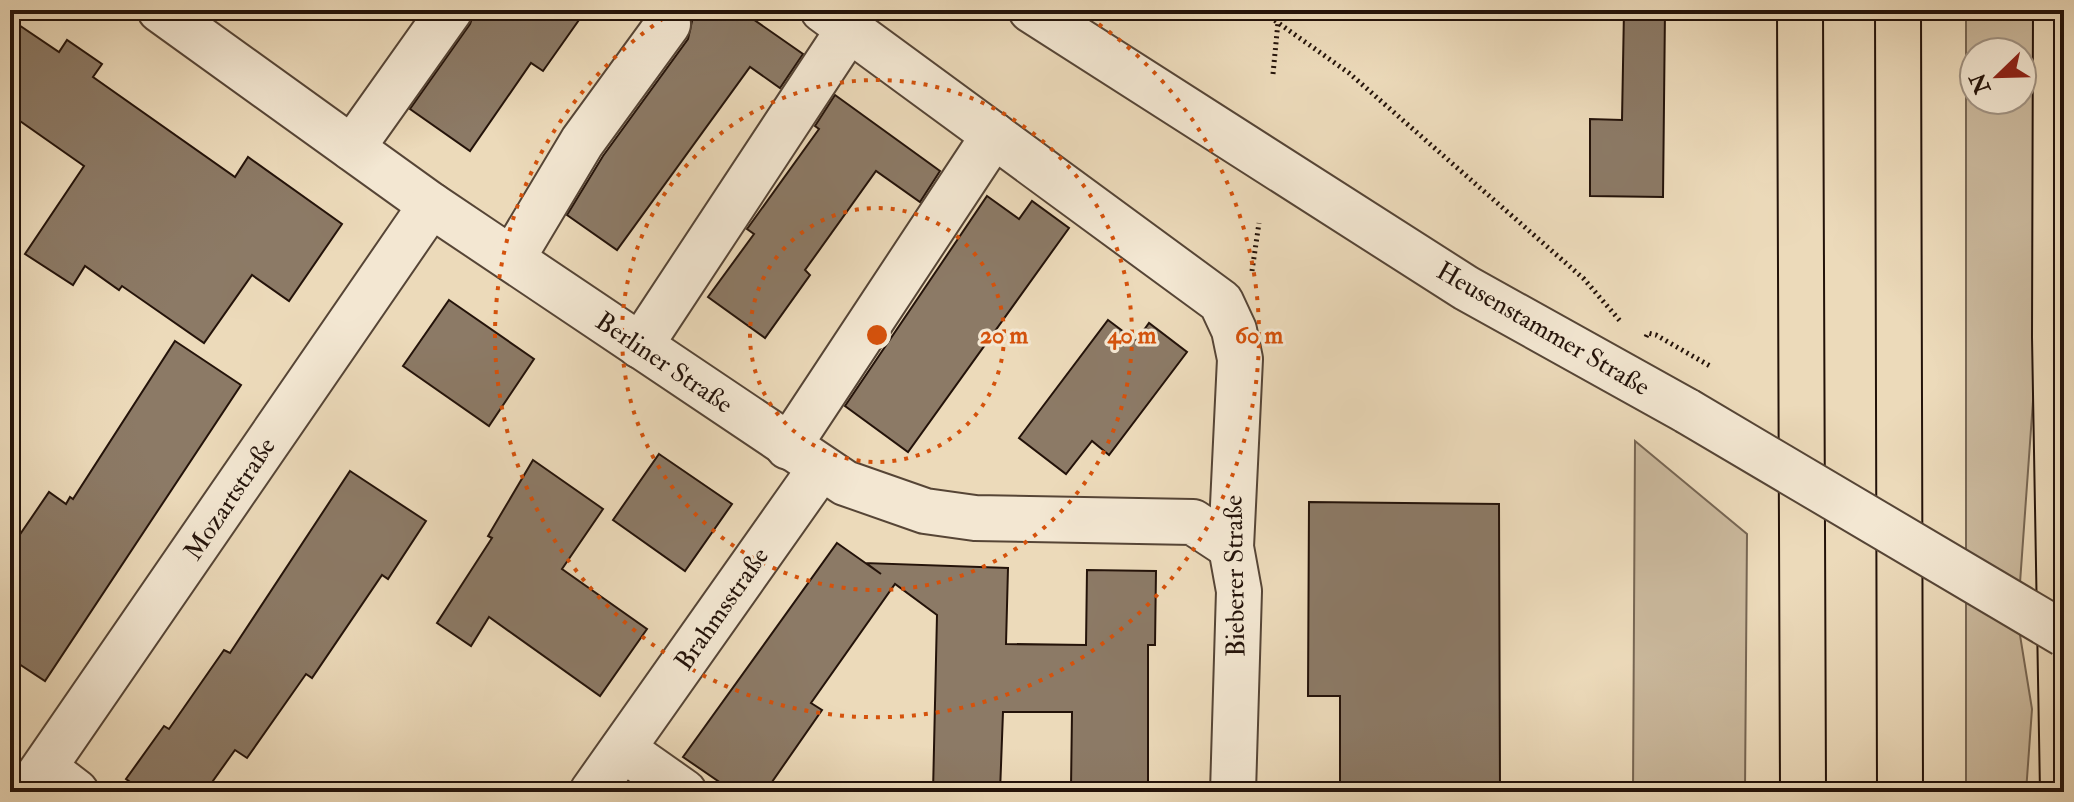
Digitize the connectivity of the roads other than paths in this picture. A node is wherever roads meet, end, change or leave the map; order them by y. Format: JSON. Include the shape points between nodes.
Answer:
{"nodes":[{"id":1,"x":450,"y":10,"type":"edge"},
{"id":2,"x":1031,"y":10,"type":"edge"},
{"id":3,"x":1800,"y":10,"type":"edge"},
{"id":4,"x":1898,"y":10,"type":"edge"},
{"id":5,"x":2056,"y":10,"type":"edge"},
{"id":6,"x":179,"y":16,"type":"edge"},
{"id":7,"x":836,"y":20,"type":"edge"},
{"id":8,"x":668,"y":24,"type":"dead end"},
{"id":9,"x":994,"y":135,"type":"junction"},
{"id":10,"x":352,"y":148,"type":"junction"},
{"id":11,"x":431,"y":205,"type":"junction"},
{"id":12,"x":512,"y":259,"type":"junction"},
{"id":13,"x":640,"y":346,"type":"junction"},
{"id":14,"x":804,"y":458,"type":"junction"},
{"id":15,"x":1231,"y":547,"type":"junction"},
{"id":16,"x":2064,"y":634,"type":"edge"},
{"id":17,"x":623,"y":749,"type":"junction"},
{"id":18,"x":49,"y":784,"type":"edge"},
{"id":19,"x":592,"y":792,"type":"edge"},
{"id":20,"x":684,"y":792,"type":"edge"},
{"id":21,"x":1233,"y":792,"type":"edge"},
{"id":22,"x":1803,"y":792,"type":"edge"},
{"id":23,"x":1900,"y":792,"type":"edge"},
{"id":24,"x":2063,"y":792,"type":"edge"}],
"edges":[{"from":1,"to":10,"type":"street"},
{"from":2,"to":16,"type":"street","name":"Heusenstammer Straße","bridge":true,"via":[[1466,288],[1687,411]]},
{"from":3,"to":22,"type":"main road"},
{"from":4,"to":23,"type":"main road"},
{"from":5,"to":24,"type":"main road"},
{"from":6,"to":10,"type":"street","name":"Berliner Straße"},
{"from":7,"to":9,"type":"street","name":"Bieberer Straße"},
{"from":7,"to":13,"type":"street"},
{"from":8,"to":12,"type":"street","via":[[582,142]]},
{"from":9,"to":14,"type":"street","name":"Brahmsstraße"},
{"from":9,"to":15,"type":"street","name":"Bieberer Straße","via":[[1221,302],[1240,359]]},
{"from":10,"to":11,"type":"street","name":"Berliner Straße"},
{"from":11,"to":12,"type":"street","name":"Berliner Straße"},
{"from":11,"to":18,"type":"street","name":"Mozartstraße"},
{"from":12,"to":13,"type":"street","name":"Berliner Straße"},
{"from":13,"to":14,"type":"street","name":"Berliner Straße"},
{"from":14,"to":15,"type":"street","name":"Berliner Straße","via":[[884,499],[925,511],[975,518],[1193,522]]},
{"from":14,"to":17,"type":"street","name":"Brahmsstraße"},
{"from":15,"to":21,"type":"street","name":"Bieberer Straße","via":[[1239,591]]},
{"from":17,"to":19,"type":"street","name":"Brahmsstraße"},
{"from":17,"to":20,"type":"street"}]}
